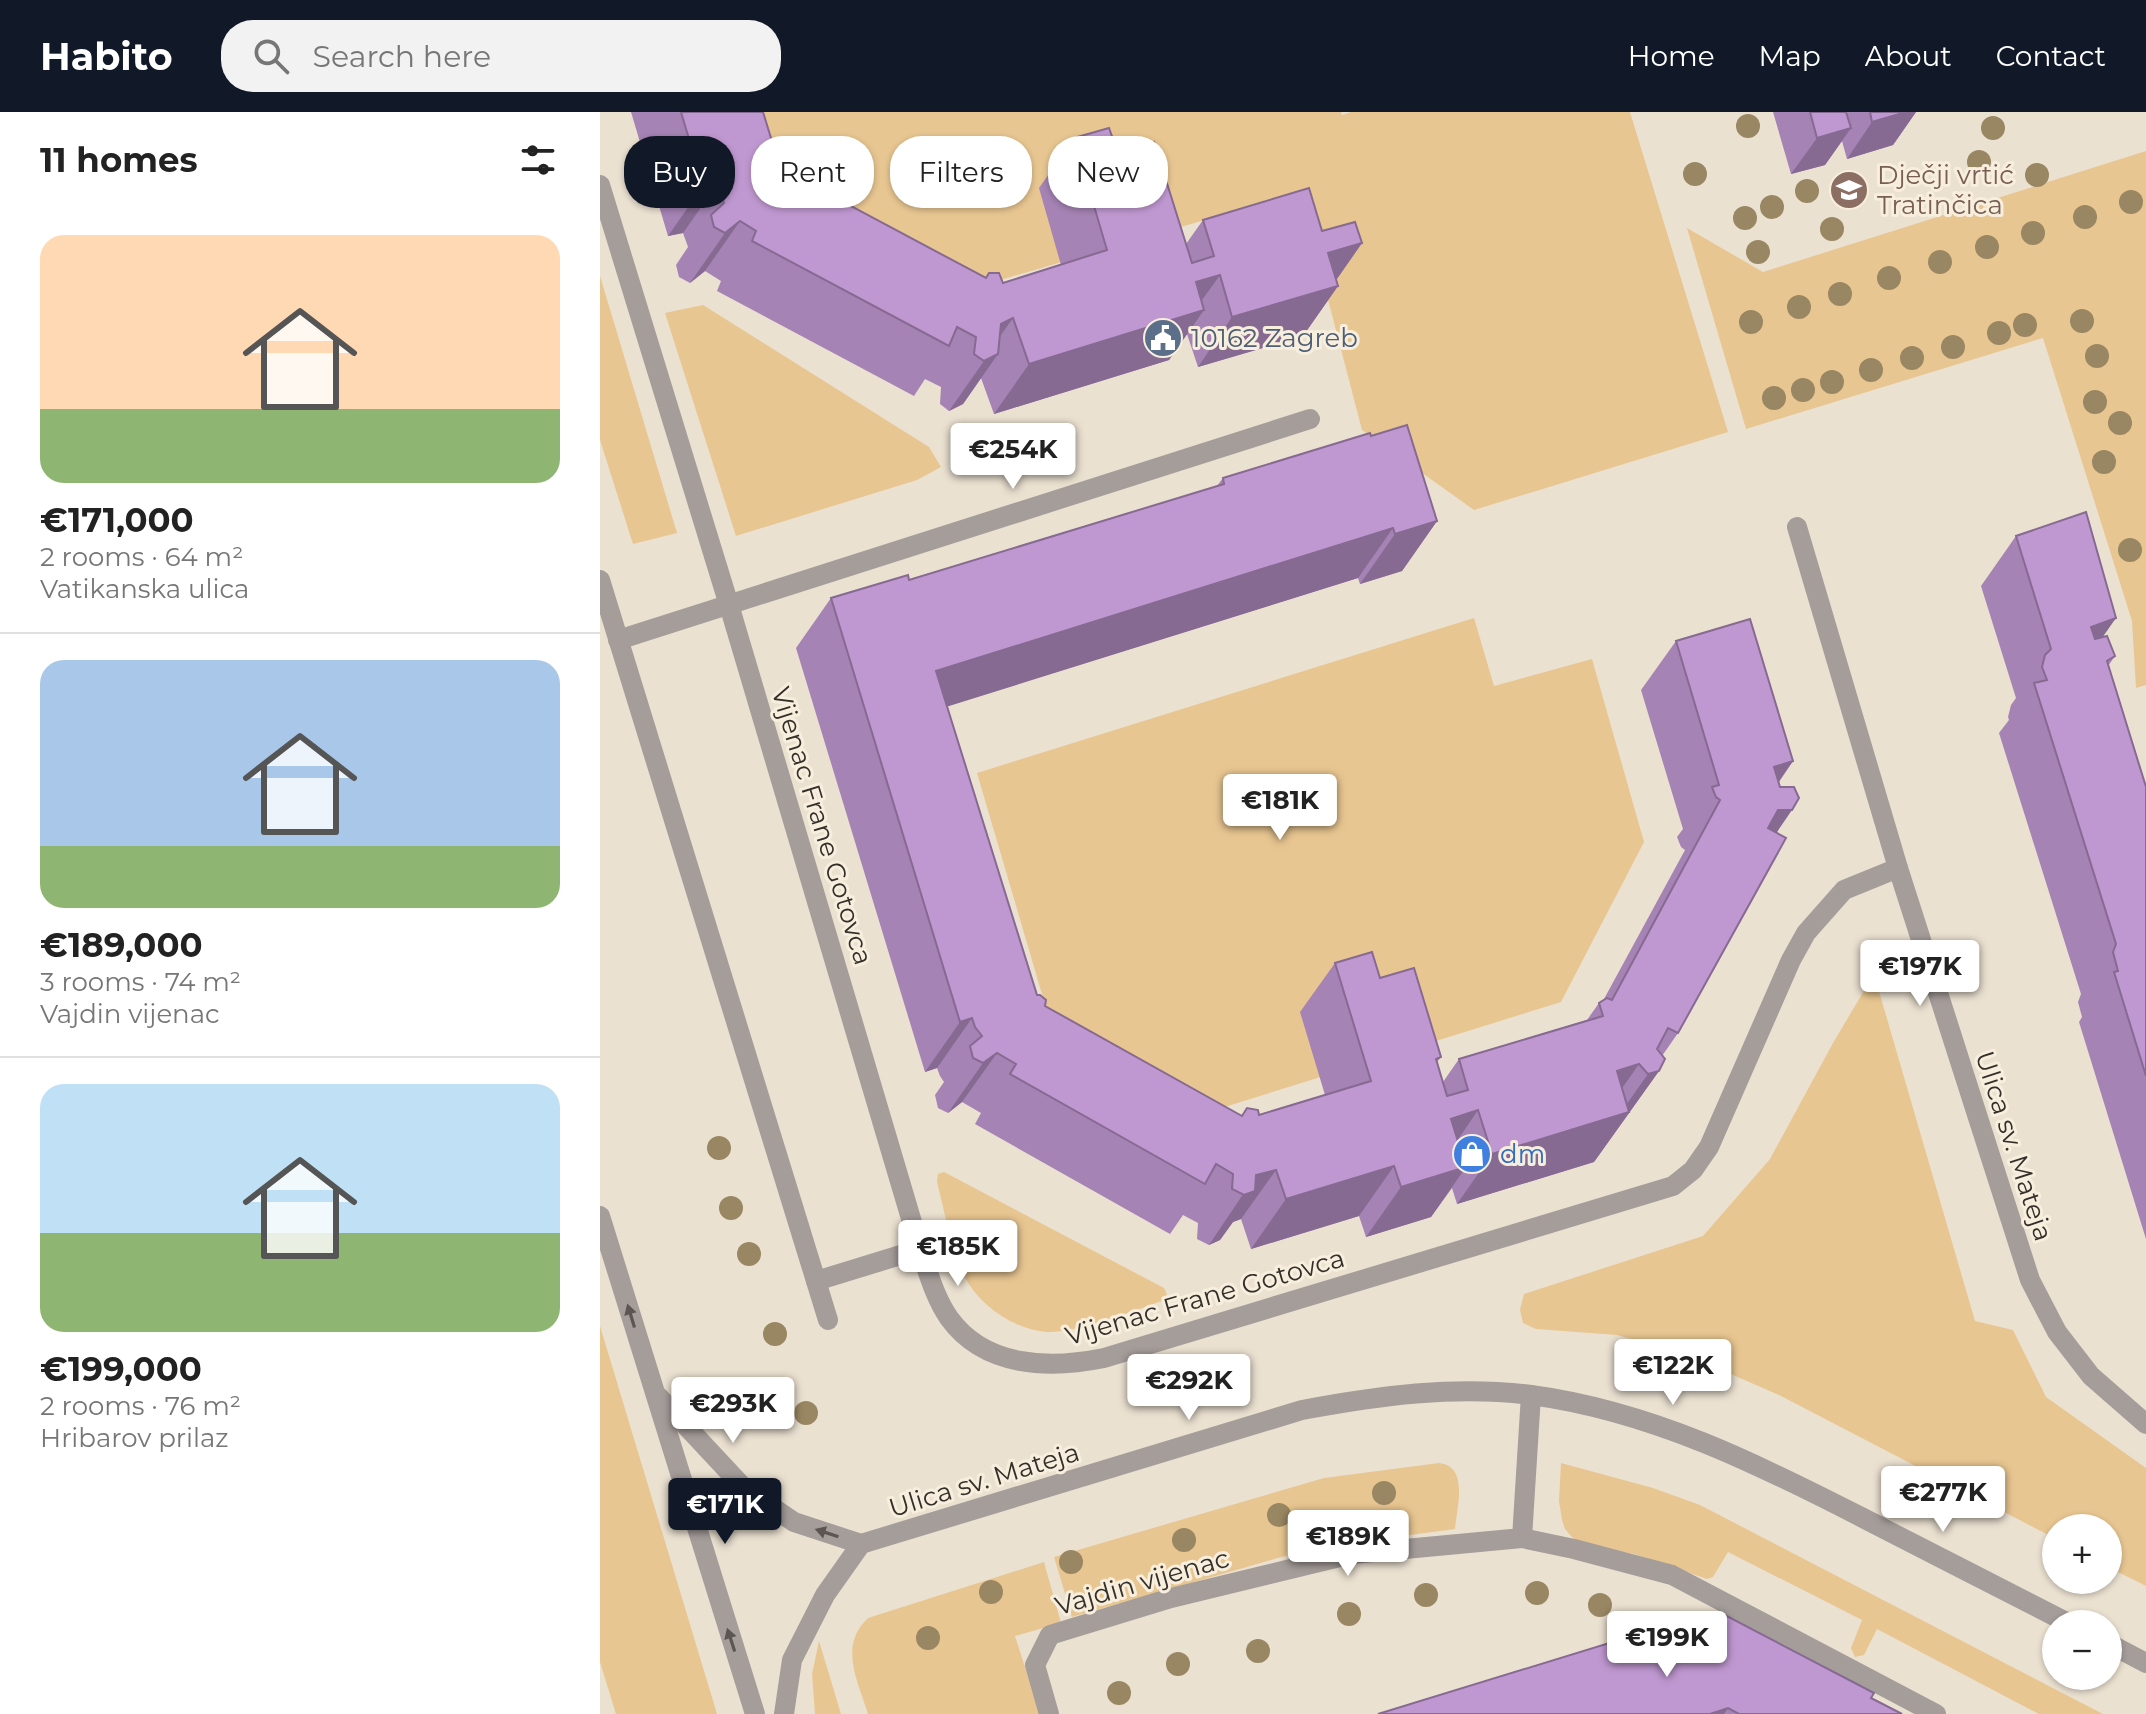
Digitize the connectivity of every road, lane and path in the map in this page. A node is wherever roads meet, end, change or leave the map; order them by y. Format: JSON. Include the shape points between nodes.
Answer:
{"nodes":[{"id":1,"x":600,"y":185,"type":"edge"},
{"id":2,"x":1310,"y":419,"type":"dead end"},
{"id":3,"x":1797,"y":527,"type":"dead end"},
{"id":4,"x":600,"y":580,"type":"edge"},
{"id":5,"x":729,"y":605,"type":"junction"},
{"id":6,"x":618,"y":640,"type":"junction"},
{"id":7,"x":1898,"y":868,"type":"junction"},
{"id":8,"x":600,"y":1216,"type":"edge"},
{"id":9,"x":920,"y":1249,"type":"junction"},
{"id":10,"x":816,"y":1281,"type":"junction"},
{"id":11,"x":828,"y":1320,"type":"dead end"},
{"id":12,"x":654,"y":1391,"type":"junction"},
{"id":13,"x":1531,"y":1395,"type":"junction"},
{"id":14,"x":2146,"y":1424,"type":"edge"},
{"id":15,"x":1522,"y":1538,"type":"junction"},
{"id":16,"x":861,"y":1544,"type":"junction"},
{"id":17,"x":2043,"y":1610,"type":"edge"},
{"id":18,"x":2122,"y":1650,"type":"edge"},
{"id":19,"x":2146,"y":1663,"type":"edge"},
{"id":20,"x":755,"y":1714,"type":"edge"},
{"id":21,"x":784,"y":1714,"type":"edge"},
{"id":22,"x":1049,"y":1714,"type":"edge"},
{"id":23,"x":1936,"y":1714,"type":"edge"}],
"edges":[{"from":1,"to":5,"type":"street","name":"Vijenac Frane Gotovca"},
{"from":2,"to":5,"type":"street"},
{"from":3,"to":7,"type":"street","name":"Ulica sv. Mateja"},
{"from":4,"to":6,"type":"street"},
{"from":5,"to":6,"type":"street"},
{"from":5,"to":9,"type":"street","name":"Vijenac Frane Gotovca"},
{"from":6,"to":10,"type":"street"},
{"from":7,"to":9,"type":"street","name":"Vijenac Frane Gotovca","via":[[1844,890],[1806,933],[1709,1147],[1673,1186],[1070,1365],[1002,1357],[973,1340],[950,1319]]},
{"from":7,"to":14,"type":"street","name":"Ulica sv. Mateja","via":[[2030,1280],[2057,1332],[2091,1376]]},
{"from":12,"to":8,"type":"street","one_way":true},
{"from":9,"to":10,"type":"street"},
{"from":10,"to":11,"type":"street"},
{"from":16,"to":12,"type":"street","one_way":true,"via":[[794,1522],[744,1488]]},
{"from":20,"to":12,"type":"street","one_way":true},
{"from":13,"to":15,"type":"street"},
{"from":13,"to":16,"type":"street","name":"Ulica sv. Mateja","via":[[1482,1391],[1373,1396],[1302,1410]]},
{"from":13,"to":17,"type":"street","name":"Ulica sv. Mateja","via":[[1609,1409],[1696,1437]]},
{"from":15,"to":22,"type":"street","name":"Vajdin vijenac","via":[[1352,1554],[1171,1598],[1050,1635],[1035,1665]]},
{"from":15,"to":23,"type":"street","name":"Vajdin vijenac","via":[[1672,1575]]},
{"from":16,"to":21,"type":"street","via":[[825,1595],[792,1660]]},
{"from":18,"to":19,"type":"street"}]}
